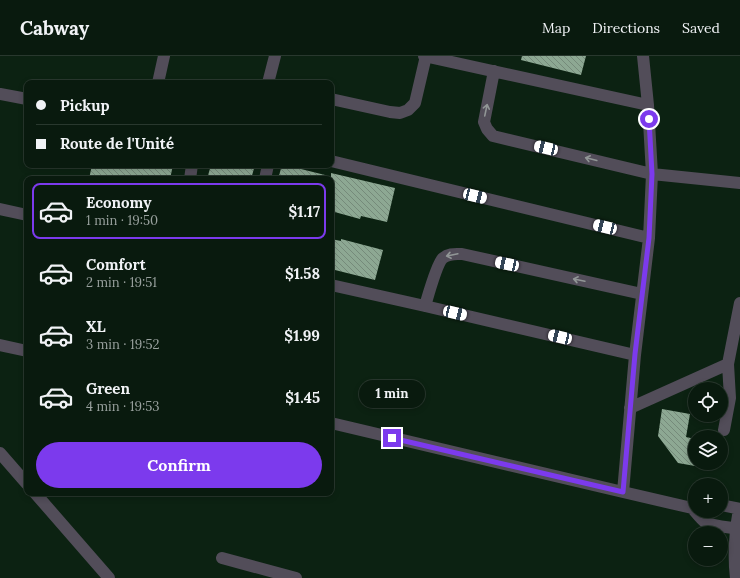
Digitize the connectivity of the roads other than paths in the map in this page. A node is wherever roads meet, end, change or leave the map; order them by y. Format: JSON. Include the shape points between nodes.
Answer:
{"nodes":[{"id":1,"x":164,"y":56,"type":"edge"},
{"id":2,"x":275,"y":56,"type":"edge"},
{"id":3,"x":425,"y":56,"type":"edge"},
{"id":4,"x":644,"y":56,"type":"edge"},
{"id":5,"x":494,"y":71,"type":"junction"},
{"id":6,"x":159,"y":80,"type":"edge"},
{"id":7,"x":269,"y":80,"type":"edge"},
{"id":8,"x":0,"y":94,"type":"edge"},
{"id":9,"x":24,"y":98,"type":"edge"},
{"id":10,"x":334,"y":100,"type":"edge"},
{"id":11,"x":648,"y":105,"type":"junction"},
{"id":12,"x":334,"y":162,"type":"edge"},
{"id":13,"x":652,"y":174,"type":"junction"},
{"id":14,"x":740,"y":183,"type":"edge"},
{"id":15,"x":0,"y":209,"type":"edge"},
{"id":16,"x":24,"y":214,"type":"edge"},
{"id":17,"x":649,"y":238,"type":"junction"},
{"id":18,"x":334,"y":286,"type":"edge"},
{"id":19,"x":642,"y":294,"type":"junction"},
{"id":20,"x":740,"y":303,"type":"edge"},
{"id":21,"x":425,"y":306,"type":"junction"},
{"id":22,"x":0,"y":345,"type":"edge"},
{"id":23,"x":24,"y":350,"type":"edge"},
{"id":24,"x":635,"y":354,"type":"junction"},
{"id":25,"x":728,"y":364,"type":"junction"},
{"id":26,"x":630,"y":408,"type":"junction"},
{"id":27,"x":334,"y":424,"type":"edge"},
{"id":28,"x":724,"y":430,"type":"dead end"},
{"id":29,"x":0,"y":453,"type":"edge"},
{"id":30,"x":24,"y":481,"type":"edge"},
{"id":31,"x":623,"y":492,"type":"junction"},
{"id":32,"x":38,"y":496,"type":"edge"},
{"id":33,"x":688,"y":506,"type":"edge"},
{"id":34,"x":728,"y":506,"type":"edge"},
{"id":35,"x":740,"y":509,"type":"edge"},
{"id":36,"x":701,"y":518,"type":"edge"},
{"id":37,"x":738,"y":528,"type":"edge"},
{"id":38,"x":222,"y":558,"type":"dead end"},
{"id":39,"x":109,"y":578,"type":"edge"},
{"id":40,"x":296,"y":578,"type":"edge"},
{"id":41,"x":736,"y":578,"type":"edge"}],
"edges":[{"from":1,"to":6,"type":"street"},
{"from":2,"to":7,"type":"street"},
{"from":3,"to":5,"type":"street"},
{"from":3,"to":10,"type":"street","via":[[415,103],[408,110],[400,113],[390,112]]},
{"from":4,"to":11,"type":"street"},
{"from":5,"to":11,"type":"street"},
{"from":13,"to":5,"type":"street","one_way":true,"via":[[493,136],[484,122]]},
{"from":8,"to":9,"type":"street"},
{"from":11,"to":13,"type":"street"},
{"from":12,"to":17,"type":"street"},
{"from":13,"to":14,"type":"street"},
{"from":13,"to":17,"type":"street"},
{"from":15,"to":16,"type":"street"},
{"from":17,"to":19,"type":"street"},
{"from":18,"to":21,"type":"street"},
{"from":19,"to":21,"type":"street","one_way":true,"via":[[462,254],[451,254],[443,258],[439,264]]},
{"from":19,"to":24,"type":"street"},
{"from":20,"to":25,"type":"street"},
{"from":21,"to":24,"type":"street"},
{"from":22,"to":23,"type":"street"},
{"from":24,"to":26,"type":"street"},
{"from":25,"to":26,"type":"street"},
{"from":25,"to":28,"type":"street","via":[[730,398]]},
{"from":26,"to":31,"type":"street"},
{"from":27,"to":31,"type":"street"},
{"from":29,"to":30,"type":"street"},
{"from":31,"to":33,"type":"street"},
{"from":32,"to":39,"type":"street"},
{"from":34,"to":35,"type":"street"},
{"from":35,"to":37,"type":"street"},
{"from":36,"to":37,"type":"street","via":[[715,525]]},
{"from":37,"to":41,"type":"street","via":[[734,553]]},
{"from":38,"to":40,"type":"street"}]}
